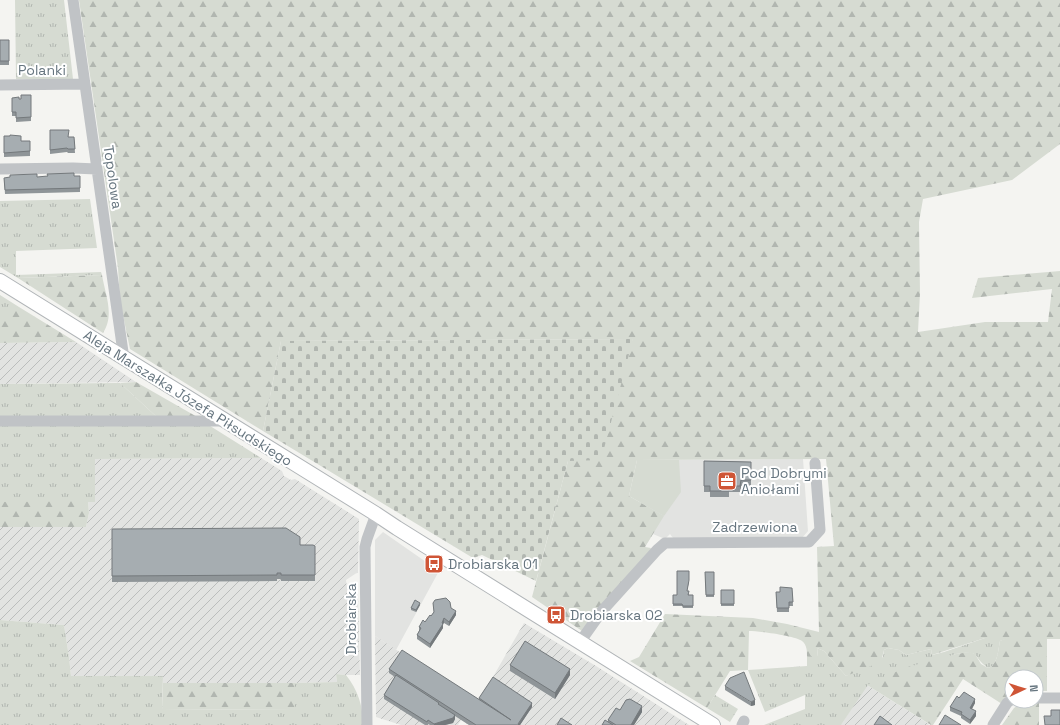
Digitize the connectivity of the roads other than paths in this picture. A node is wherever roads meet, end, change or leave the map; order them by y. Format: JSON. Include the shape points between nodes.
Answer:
{"nodes":[{"id":1,"x":73,"y":0,"type":"edge"},
{"id":2,"x":85,"y":84,"type":"junction"},
{"id":3,"x":0,"y":85,"type":"edge"},
{"id":4,"x":0,"y":169,"type":"edge"},
{"id":5,"x":97,"y":169,"type":"junction"},
{"id":6,"x":2,"y":284,"type":"edge"},
{"id":7,"x":124,"y":359,"type":"junction"},
{"id":8,"x":0,"y":421,"type":"edge"},
{"id":9,"x":225,"y":421,"type":"junction"},
{"id":10,"x":815,"y":463,"type":"dead end"},
{"id":11,"x":376,"y":514,"type":"junction"},
{"id":12,"x":661,"y":546,"type":"junction"},
{"id":13,"x":769,"y":549,"type":"dead end"},
{"id":14,"x":580,"y":642,"type":"junction"},
{"id":15,"x":1044,"y":698,"type":"edge"},
{"id":16,"x":1060,"y":698,"type":"edge"},
{"id":17,"x":1004,"y":708,"type":"edge"},
{"id":18,"x":367,"y":725,"type":"edge"},
{"id":19,"x":713,"y":725,"type":"edge"},
{"id":20,"x":993,"y":725,"type":"edge"}],
"edges":[{"from":1,"to":2,"type":"street","name":"Topolowa"},
{"from":2,"to":3,"type":"street","name":"Polanki"},
{"from":2,"to":5,"type":"street","name":"Topolowa"},
{"from":4,"to":5,"type":"street"},
{"from":5,"to":7,"type":"street","name":"Topolowa"},
{"from":6,"to":7,"type":"main road","name":"Aleja Marszałka Józefa Piłsudskiego"},
{"from":7,"to":9,"type":"main road","name":"Aleja Marszałka Józefa Piłsudskiego"},
{"from":8,"to":9,"type":"street"},
{"from":9,"to":11,"type":"main road","name":"Aleja Marszałka Józefa Piłsudskiego"},
{"from":10,"to":12,"type":"street","name":"Zadrzewiona","via":[[820,530],[809,542]]},
{"from":11,"to":14,"type":"main road","name":"Aleja Marszałka Józefa Piłsudskiego"},
{"from":11,"to":18,"type":"street","name":"Drobiarska","via":[[366,547]]},
{"from":12,"to":13,"type":"street"},
{"from":12,"to":14,"type":"street","via":[[602,611]]},
{"from":14,"to":19,"type":"main road","name":"Aleja Marszałka Józefa Piłsudskiego"},
{"from":15,"to":16,"type":"street"},
{"from":17,"to":20,"type":"street"}]}
